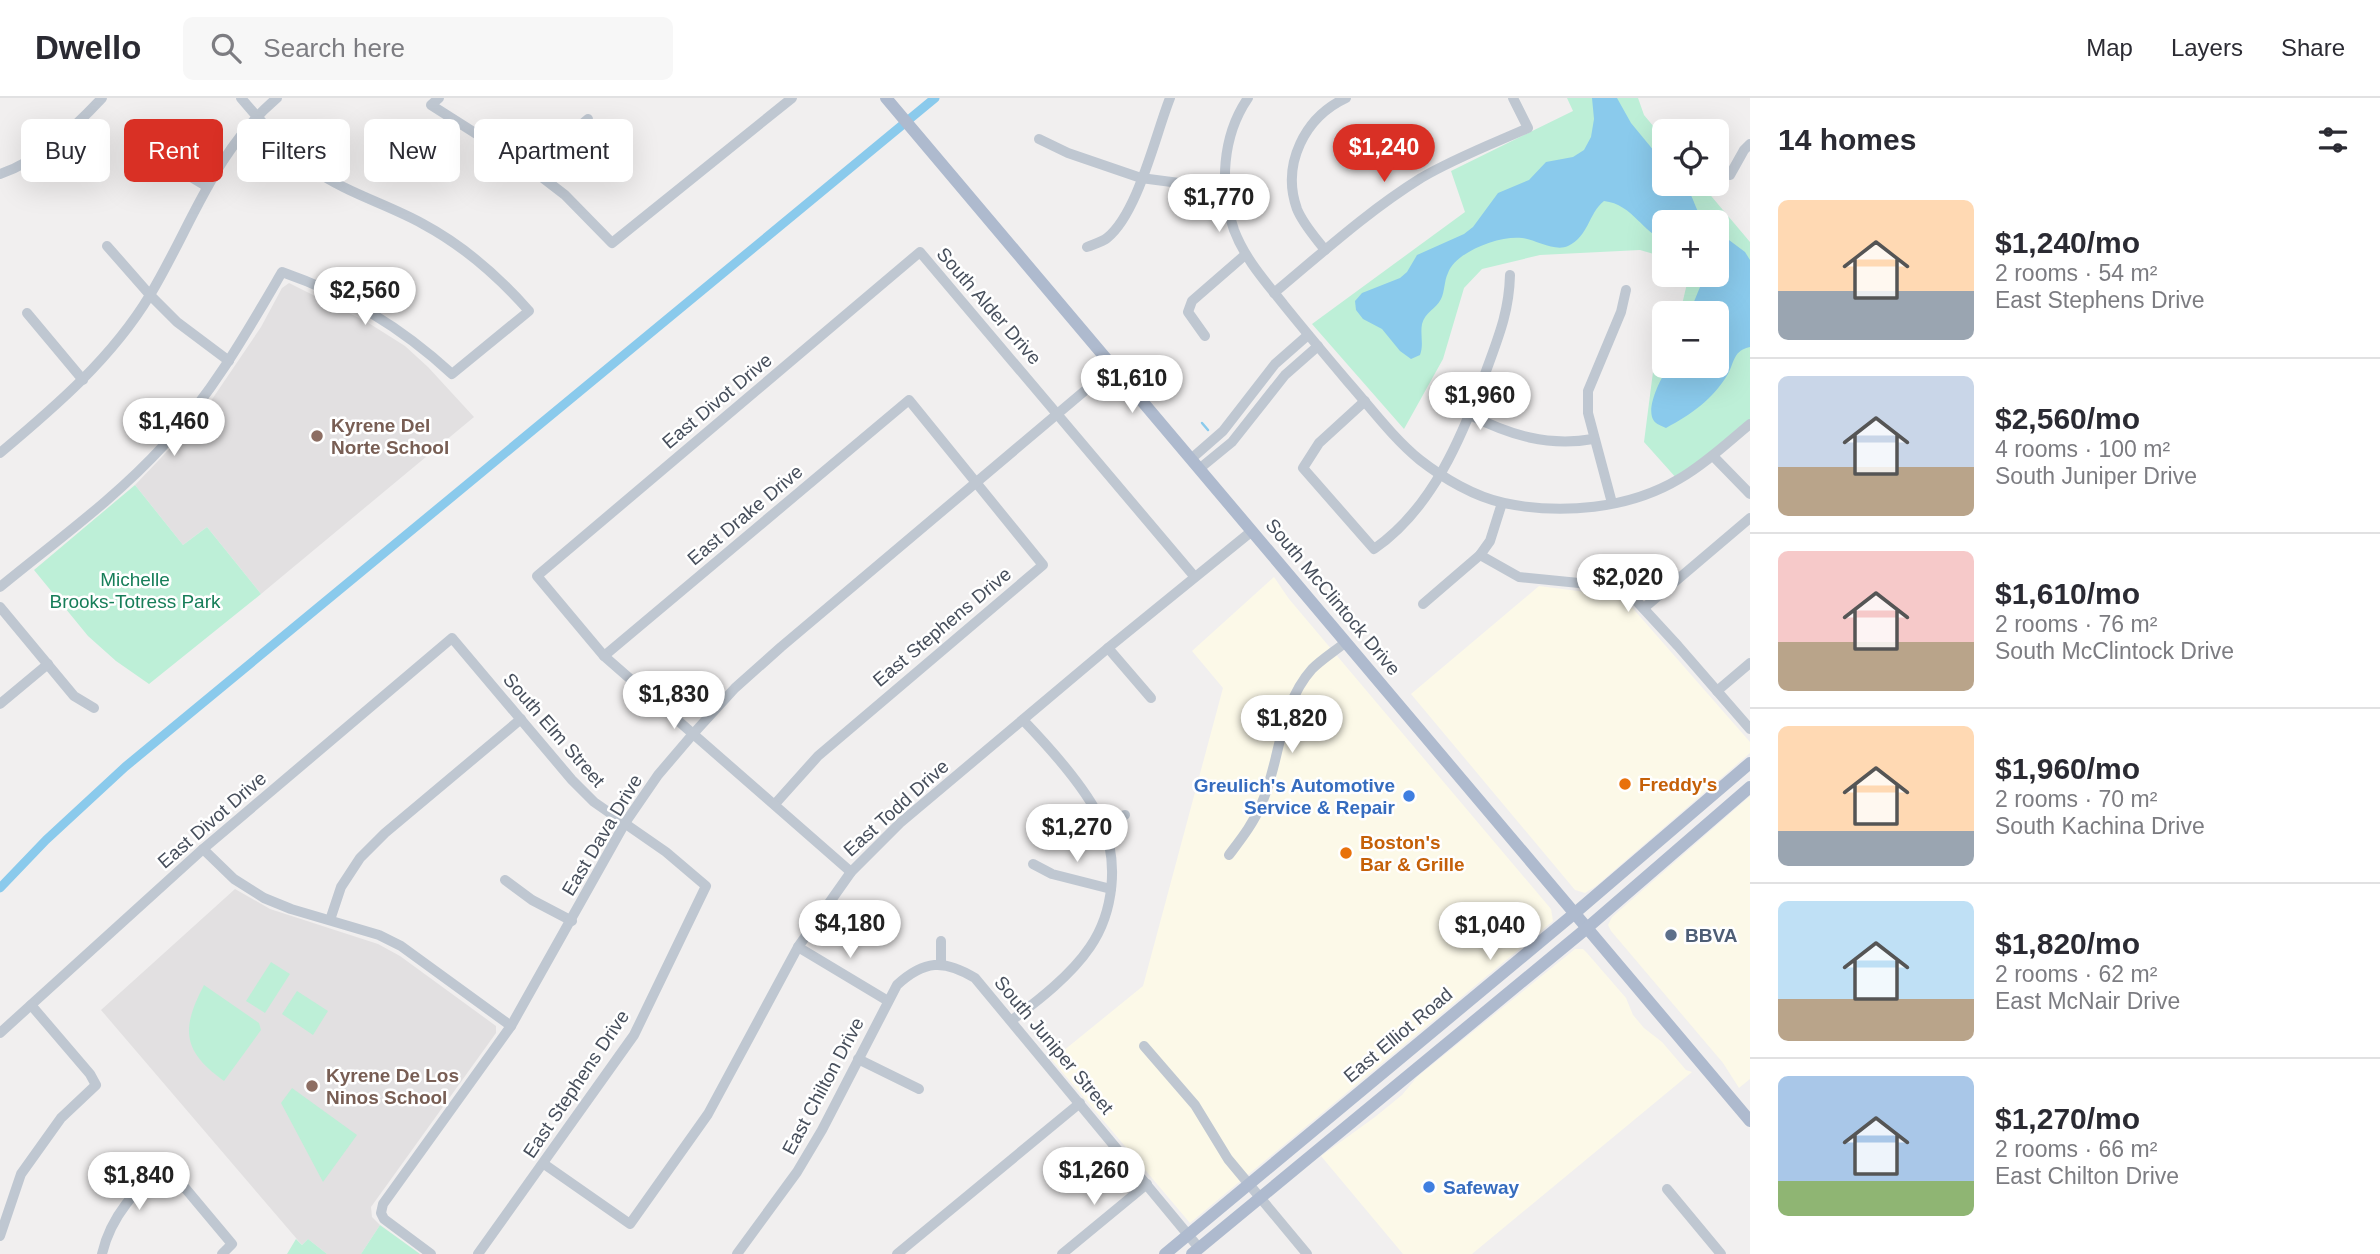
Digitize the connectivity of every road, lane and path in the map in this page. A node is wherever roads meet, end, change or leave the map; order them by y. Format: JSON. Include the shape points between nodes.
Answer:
{"nodes":[{"id":1,"x":102,"y":98,"type":"edge"},
{"id":2,"x":241,"y":98,"type":"edge"},
{"id":3,"x":277,"y":98,"type":"edge"},
{"id":4,"x":886,"y":98,"type":"edge"},
{"id":5,"x":1170,"y":98,"type":"edge"},
{"id":6,"x":1248,"y":98,"type":"edge"},
{"id":7,"x":1346,"y":98,"type":"edge"},
{"id":8,"x":1513,"y":98,"type":"edge"},
{"id":9,"x":790,"y":99,"type":"edge"},
{"id":10,"x":435,"y":102,"type":"edge"},
{"id":11,"x":257,"y":117,"type":"junction"},
{"id":12,"x":474,"y":129,"type":"edge"},
{"id":13,"x":1039,"y":139,"type":"dead end"},
{"id":14,"x":1750,"y":144,"type":"edge"},
{"id":15,"x":0,"y":174,"type":"edge"},
{"id":16,"x":1730,"y":175,"type":"dead end"},
{"id":17,"x":1141,"y":178,"type":"junction"},
{"id":18,"x":199,"y":182,"type":"edge"},
{"id":19,"x":548,"y":182,"type":"edge"},
{"id":20,"x":206,"y":186,"type":"junction"},
{"id":21,"x":1224,"y":189,"type":"junction"},
{"id":22,"x":107,"y":246,"type":"dead end"},
{"id":23,"x":1087,"y":247,"type":"dead end"},
{"id":24,"x":1325,"y":250,"type":"junction"},
{"id":25,"x":919,"y":252,"type":"joint"},
{"id":26,"x":1245,"y":255,"type":"junction"},
{"id":27,"x":1510,"y":275,"type":"dead end"},
{"id":28,"x":1626,"y":290,"type":"dead end"},
{"id":29,"x":1274,"y":293,"type":"junction"},
{"id":30,"x":150,"y":295,"type":"junction"},
{"id":31,"x":27,"y":313,"type":"dead end"},
{"id":32,"x":1308,"y":335,"type":"junction"},
{"id":33,"x":1205,"y":336,"type":"dead end"},
{"id":34,"x":1318,"y":346,"type":"junction"},
{"id":35,"x":229,"y":361,"type":"junction"},
{"id":36,"x":1113,"y":367,"type":"junction"},
{"id":37,"x":83,"y":380,"type":"junction"},
{"id":38,"x":1365,"y":401,"type":"junction"},
{"id":39,"x":1058,"y":414,"type":"junction"},
{"id":40,"x":1470,"y":415,"type":"junction"},
{"id":41,"x":1750,"y":424,"type":"edge"},
{"id":42,"x":1593,"y":439,"type":"junction"},
{"id":43,"x":1,"y":450,"type":"edge"},
{"id":44,"x":1713,"y":456,"type":"junction"},
{"id":45,"x":1195,"y":464,"type":"junction"},
{"id":46,"x":1439,"y":473,"type":"junction"},
{"id":47,"x":977,"y":483,"type":"junction"},
{"id":48,"x":1750,"y":494,"type":"edge"},
{"id":49,"x":1502,"y":503,"type":"junction"},
{"id":50,"x":1612,"y":503,"type":"junction"},
{"id":51,"x":1750,"y":518,"type":"edge"},
{"id":52,"x":1252,"y":531,"type":"junction"},
{"id":53,"x":1480,"y":555,"type":"junction"},
{"id":54,"x":1194,"y":576,"type":"junction"},
{"id":55,"x":0,"y":587,"type":"edge"},
{"id":56,"x":1423,"y":604,"type":"dead end"},
{"id":57,"x":0,"y":607,"type":"edge"},
{"id":58,"x":1644,"y":608,"type":"junction"},
{"id":59,"x":452,"y":638,"type":"joint"},
{"id":60,"x":1346,"y":642,"type":"junction"},
{"id":61,"x":1108,"y":648,"type":"junction"},
{"id":62,"x":604,"y":656,"type":"junction"},
{"id":63,"x":1750,"y":663,"type":"edge"},
{"id":64,"x":48,"y":664,"type":"junction"},
{"id":65,"x":1717,"y":691,"type":"junction"},
{"id":66,"x":1151,"y":698,"type":"dead end"},
{"id":67,"x":0,"y":704,"type":"edge"},
{"id":68,"x":94,"y":708,"type":"dead end"},
{"id":69,"x":521,"y":719,"type":"junction"},
{"id":70,"x":1023,"y":720,"type":"junction"},
{"id":71,"x":1750,"y":729,"type":"edge"},
{"id":72,"x":693,"y":734,"type":"junction"},
{"id":73,"x":1750,"y":763,"type":"edge"},
{"id":74,"x":1750,"y":787,"type":"edge"},
{"id":75,"x":775,"y":804,"type":"junction"},
{"id":76,"x":1125,"y":815,"type":"dead end"},
{"id":77,"x":1102,"y":822,"type":"junction"},
{"id":78,"x":625,"y":823,"type":"junction"},
{"id":79,"x":204,"y":849,"type":"junction"},
{"id":80,"x":1229,"y":855,"type":"dead end"},
{"id":81,"x":1033,"y":864,"type":"dead end"},
{"id":82,"x":851,"y":872,"type":"junction"},
{"id":83,"x":505,"y":880,"type":"dead end"},
{"id":84,"x":706,"y":886,"type":"joint"},
{"id":85,"x":1111,"y":889,"type":"junction"},
{"id":86,"x":1574,"y":913,"type":"junction"},
{"id":87,"x":330,"y":920,"type":"junction"},
{"id":88,"x":572,"y":921,"type":"junction"},
{"id":89,"x":1587,"y":928,"type":"junction"},
{"id":90,"x":941,"y":941,"type":"dead end"},
{"id":91,"x":798,"y":947,"type":"junction"},
{"id":92,"x":941,"y":964,"type":"junction"},
{"id":93,"x":888,"y":1001,"type":"junction"},
{"id":94,"x":31,"y":1005,"type":"junction"},
{"id":95,"x":1012,"y":1020,"type":"junction"},
{"id":96,"x":511,"y":1026,"type":"junction"},
{"id":97,"x":0,"y":1032,"type":"edge"},
{"id":98,"x":1144,"y":1046,"type":"dead end"},
{"id":99,"x":858,"y":1059,"type":"junction"},
{"id":100,"x":1381,"y":1074,"type":"junction"},
{"id":101,"x":1403,"y":1081,"type":"junction"},
{"id":102,"x":919,"y":1089,"type":"dead end"},
{"id":103,"x":1080,"y":1103,"type":"junction"},
{"id":104,"x":1750,"y":1121,"type":"edge"},
{"id":105,"x":544,"y":1164,"type":"junction"},
{"id":106,"x":1147,"y":1184,"type":"junction"},
{"id":107,"x":1249,"y":1185,"type":"junction"},
{"id":108,"x":1667,"y":1189,"type":"dead end"},
{"id":109,"x":1260,"y":1198,"type":"junction"},
{"id":110,"x":1188,"y":1235,"type":"junction"},
{"id":111,"x":0,"y":1236,"type":"edge"},
{"id":112,"x":1196,"y":1251,"type":"edge"},
{"id":113,"x":102,"y":1254,"type":"edge"},
{"id":114,"x":222,"y":1254,"type":"edge"},
{"id":115,"x":431,"y":1254,"type":"edge"},
{"id":116,"x":478,"y":1254,"type":"edge"},
{"id":117,"x":737,"y":1254,"type":"edge"},
{"id":118,"x":897,"y":1254,"type":"edge"},
{"id":119,"x":1062,"y":1254,"type":"edge"},
{"id":120,"x":1165,"y":1254,"type":"edge"},
{"id":121,"x":1307,"y":1254,"type":"edge"},
{"id":122,"x":1721,"y":1254,"type":"edge"}],
"edges":[{"from":1,"to":15,"type":"street","via":[[48,147]]},
{"from":2,"to":11,"type":"street"},
{"from":3,"to":11,"type":"street"},
{"from":4,"to":36,"type":"main road","name":"South McClintock Drive"},
{"from":5,"to":17,"type":"street"},
{"from":6,"to":21,"type":"street","via":[[1232,131]]},
{"from":7,"to":24,"type":"street","via":[[1317,117],[1294,159],[1292,184],[1297,208]]},
{"from":8,"to":24,"type":"street","via":[[1528,128],[1421,178]]},
{"from":9,"to":19,"type":"street","via":[[612,243]]},
{"from":10,"to":12,"type":"street"},
{"from":11,"to":20,"type":"street"},
{"from":11,"to":35,"type":"street","via":[[314,170],[424,224],[466,252],[505,284],[529,312],[452,374],[397,328],[282,272]]},
{"from":13,"to":17,"type":"street"},
{"from":14,"to":16,"type":"street"},
{"from":17,"to":21,"type":"street"},
{"from":17,"to":23,"type":"street","via":[[1120,225],[1105,240]]},
{"from":18,"to":20,"type":"street"},
{"from":20,"to":30,"type":"street"},
{"from":21,"to":26,"type":"street"},
{"from":22,"to":30,"type":"street"},
{"from":24,"to":29,"type":"street"},
{"from":25,"to":39,"type":"street","name":"South Alder Drive"},
{"from":25,"to":62,"type":"street","name":"East Divot Drive","via":[[537,576]]},
{"from":26,"to":29,"type":"street"},
{"from":26,"to":33,"type":"street","via":[[1192,301],[1188,312]]},
{"from":27,"to":40,"type":"street","via":[[1504,323]]},
{"from":28,"to":42,"type":"street","via":[[1588,391]]},
{"from":29,"to":32,"type":"street"},
{"from":30,"to":35,"type":"street"},
{"from":30,"to":37,"type":"street"},
{"from":31,"to":37,"type":"street"},
{"from":32,"to":34,"type":"street"},
{"from":32,"to":45,"type":"street","via":[[1275,364]]},
{"from":34,"to":38,"type":"street"},
{"from":34,"to":45,"type":"street","via":[[1285,375],[1233,442]]},
{"from":35,"to":55,"type":"street","via":[[165,444],[114,494]]},
{"from":36,"to":39,"type":"street","name":"East Dava Drive"},
{"from":36,"to":45,"type":"main road","name":"South McClintock Drive"},
{"from":37,"to":43,"type":"street"},
{"from":38,"to":46,"type":"street","via":[[1419,459]]},
{"from":38,"to":46,"type":"street","via":[[1319,443],[1303,468],[1374,548],[1408,520]]},
{"from":39,"to":47,"type":"street","name":"East Dava Drive"},
{"from":39,"to":54,"type":"street","name":"South Alder Drive"},
{"from":40,"to":42,"type":"street","via":[[1518,436],[1569,443]]},
{"from":40,"to":46,"type":"street"},
{"from":41,"to":44,"type":"street"},
{"from":42,"to":50,"type":"street"},
{"from":44,"to":48,"type":"street"},
{"from":44,"to":50,"type":"street","via":[[1678,480]]},
{"from":45,"to":52,"type":"main road","name":"South McClintock Drive"},
{"from":46,"to":49,"type":"street"},
{"from":47,"to":62,"type":"street","name":"East Drake Drive","via":[[909,400]]},
{"from":47,"to":72,"type":"street","name":"East Dava Drive","via":[[781,647]]},
{"from":47,"to":75,"type":"street","name":"East Stephens Drive","via":[[1043,565],[818,756]]},
{"from":49,"to":50,"type":"street","via":[[1574,509]]},
{"from":49,"to":53,"type":"street","via":[[1490,541]]},
{"from":51,"to":58,"type":"street"},
{"from":52,"to":54,"type":"street","name":"East Todd Drive"},
{"from":52,"to":60,"type":"main road","name":"South McClintock Drive"},
{"from":53,"to":56,"type":"street"},
{"from":53,"to":58,"type":"street","via":[[1519,577],[1611,589],[1630,595]]},
{"from":54,"to":61,"type":"street","name":"East Todd Drive"},
{"from":57,"to":64,"type":"street"},
{"from":58,"to":65,"type":"street"},
{"from":59,"to":69,"type":"street","name":"South Elm Street"},
{"from":59,"to":79,"type":"street","name":"East Divot Drive"},
{"from":60,"to":80,"type":"street","via":[[1312,669],[1296,694],[1262,803]]},
{"from":60,"to":86,"type":"main road","name":"South McClintock Drive"},
{"from":61,"to":66,"type":"street"},
{"from":61,"to":70,"type":"street","name":"East Todd Drive"},
{"from":62,"to":72,"type":"street"},
{"from":63,"to":65,"type":"street"},
{"from":64,"to":67,"type":"street"},
{"from":64,"to":68,"type":"street","via":[[74,696]]},
{"from":65,"to":71,"type":"street"},
{"from":69,"to":78,"type":"street","name":"South Elm Street","via":[[594,802]]},
{"from":69,"to":87,"type":"street","via":[[360,858],[341,887]]},
{"from":70,"to":77,"type":"street","via":[[1081,788]]},
{"from":70,"to":82,"type":"street","name":"East Todd Drive","via":[[900,823]]},
{"from":72,"to":75,"type":"street"},
{"from":72,"to":78,"type":"street","name":"East Dava Drive"},
{"from":73,"to":86,"type":"main road","name":"East Elliot Road"},
{"from":74,"to":89,"type":"main road","name":"East Elliot Road"},
{"from":75,"to":82,"type":"street"},
{"from":76,"to":77,"type":"street"},
{"from":77,"to":85,"type":"street","via":[[1110,847]]},
{"from":78,"to":84,"type":"street","name":"South Elm Street"},
{"from":78,"to":88,"type":"street","name":"East Dava Drive"},
{"from":79,"to":87,"type":"street","via":[[234,879],[264,898]]},
{"from":79,"to":94,"type":"street","name":"East Divot Drive"},
{"from":81,"to":85,"type":"street","via":[[1052,874]]},
{"from":82,"to":91,"type":"street","name":"East Todd Drive"},
{"from":83,"to":88,"type":"street"},
{"from":84,"to":105,"type":"street","name":"East Stephens Drive","via":[[634,1035]]},
{"from":85,"to":95,"type":"street","via":[[1092,945],[1073,968]]},
{"from":86,"to":89,"type":"main road","name":"South McClintock Drive"},
{"from":86,"to":100,"type":"main road","name":"East Elliot Road"},
{"from":87,"to":96,"type":"street","via":[[401,946]]},
{"from":88,"to":96,"type":"street","name":"East Dava Drive"},
{"from":89,"to":101,"type":"main road","name":"East Elliot Road"},
{"from":89,"to":104,"type":"main road","name":"South McClintock Drive"},
{"from":90,"to":92,"type":"street"},
{"from":91,"to":93,"type":"street"},
{"from":91,"to":105,"type":"street","name":"East Todd Drive","via":[[708,1114],[630,1224]]},
{"from":92,"to":93,"type":"street","via":[[911,973]]},
{"from":92,"to":95,"type":"street","name":"South Juniper Street","via":[[975,978]]},
{"from":93,"to":99,"type":"street","name":"East Chilton Drive"},
{"from":94,"to":97,"type":"street","name":"East Divot Drive"},
{"from":94,"to":111,"type":"street","via":[[96,1086],[61,1118],[20,1174]]},
{"from":95,"to":103,"type":"street","name":"South Juniper Street"},
{"from":96,"to":115,"type":"street","name":"East Dava Drive","via":[[383,1204],[384,1219]]},
{"from":98,"to":107,"type":"street","via":[[1195,1105]]},
{"from":99,"to":102,"type":"street"},
{"from":99,"to":117,"type":"street","name":"East Chilton Drive","via":[[797,1172]]},
{"from":100,"to":101,"type":"main road"},
{"from":100,"to":107,"type":"main road","name":"East Elliot Road"},
{"from":101,"to":109,"type":"main road","name":"East Elliot Road"},
{"from":103,"to":106,"type":"street","name":"South Juniper Street"},
{"from":103,"to":118,"type":"street"},
{"from":105,"to":116,"type":"street","name":"East Stephens Drive"},
{"from":106,"to":110,"type":"street","name":"South Juniper Street"},
{"from":106,"to":119,"type":"street"},
{"from":107,"to":109,"type":"street"},
{"from":107,"to":110,"type":"main road","name":"East Elliot Road"},
{"from":108,"to":122,"type":"street"},
{"from":109,"to":112,"type":"main road","name":"East Elliot Road"},
{"from":109,"to":121,"type":"street"},
{"from":110,"to":112,"type":"street","name":"South Juniper Street"},
{"from":110,"to":120,"type":"main road","name":"East Elliot Road"},
{"from":113,"to":114,"type":"street","via":[[121,1209],[165,1164],[232,1244]]}]}
